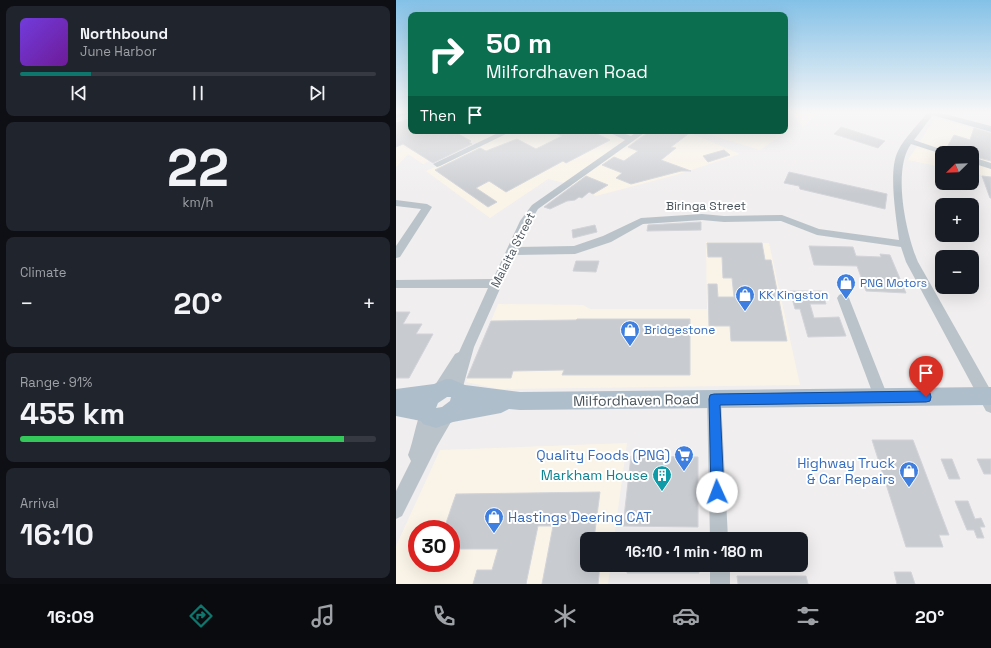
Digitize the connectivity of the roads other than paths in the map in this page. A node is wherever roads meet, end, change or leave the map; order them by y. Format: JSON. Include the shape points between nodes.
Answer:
{"nodes":[{"id":1,"x":490,"y":139,"type":"edge"},
{"id":2,"x":631,"y":139,"type":"edge"},
{"id":3,"x":909,"y":141,"type":"joint"},
{"id":4,"x":935,"y":149,"type":"edge"},
{"id":5,"x":979,"y":162,"type":"edge"},
{"id":6,"x":437,"y":164,"type":"dead end"},
{"id":7,"x":991,"y":166,"type":"edge"},
{"id":8,"x":396,"y":203,"type":"edge"},
{"id":9,"x":905,"y":244,"type":"junction"},
{"id":10,"x":510,"y":251,"type":"junction"},
{"id":11,"x":396,"y":254,"type":"edge"},
{"id":12,"x":496,"y":283,"type":"junction"},
{"id":13,"x":396,"y":284,"type":"edge"},
{"id":14,"x":843,"y":298,"type":"dead end"},
{"id":15,"x":448,"y":391,"type":"junction"},
{"id":16,"x":881,"y":397,"type":"junction"},
{"id":17,"x":396,"y":398,"type":"edge"},
{"id":18,"x":714,"y":399,"type":"junction"},
{"id":19,"x":989,"y":399,"type":"edge"},
{"id":20,"x":520,"y":401,"type":"junction"},
{"id":21,"x":396,"y":407,"type":"edge"},
{"id":22,"x":426,"y":414,"type":"junction"},
{"id":23,"x":449,"y":414,"type":"junction"},
{"id":24,"x":396,"y":506,"type":"edge"},
{"id":25,"x":396,"y":510,"type":"edge"},
{"id":26,"x":719,"y":532,"type":"edge"},
{"id":27,"x":720,"y":572,"type":"edge"},
{"id":28,"x":720,"y":584,"type":"edge"}],
"edges":[{"from":1,"to":6,"type":"street"},
{"from":2,"to":10,"type":"street","name":"Malaita Street","via":[[535,207]]},
{"from":3,"to":4,"type":"street"},
{"from":3,"to":9,"type":"street","via":[[899,160],[898,195]]},
{"from":5,"to":7,"type":"street"},
{"from":8,"to":11,"type":"street","via":[[427,207]]},
{"from":9,"to":10,"type":"street","name":"Biringa Street","via":[[817,232],[782,218],[702,217],[641,221],[607,239],[575,250]]},
{"from":9,"to":19,"type":"street","via":[[912,262]]},
{"from":10,"to":12,"type":"street","name":"Malaita Street"},
{"from":12,"to":13,"type":"street"},
{"from":12,"to":15,"type":"street","name":"Malaita Street"},
{"from":14,"to":16,"type":"street"},
{"from":15,"to":17,"type":"main road","name":"Milfordhaven Road"},
{"from":15,"to":20,"type":"main road","name":"Milfordhaven Road"},
{"from":15,"to":22,"type":"main road","via":[[427,402]]},
{"from":15,"to":23,"type":"main road","via":[[458,405]]},
{"from":16,"to":18,"type":"main road","name":"Milfordhaven Road"},
{"from":16,"to":19,"type":"main road","name":"Milfordhaven Road"},
{"from":18,"to":20,"type":"main road","name":"Milfordhaven Road"},
{"from":18,"to":26,"type":"street"},
{"from":20,"to":23,"type":"main road","name":"Milfordhaven Road"},
{"from":21,"to":22,"type":"main road"},
{"from":22,"to":23,"type":"main road","name":"Milfordhaven Road","via":[[437,419]]},
{"from":22,"to":24,"type":"street","via":[[422,440]]},
{"from":23,"to":25,"type":"street","via":[[431,440]]},
{"from":27,"to":28,"type":"street"}]}
